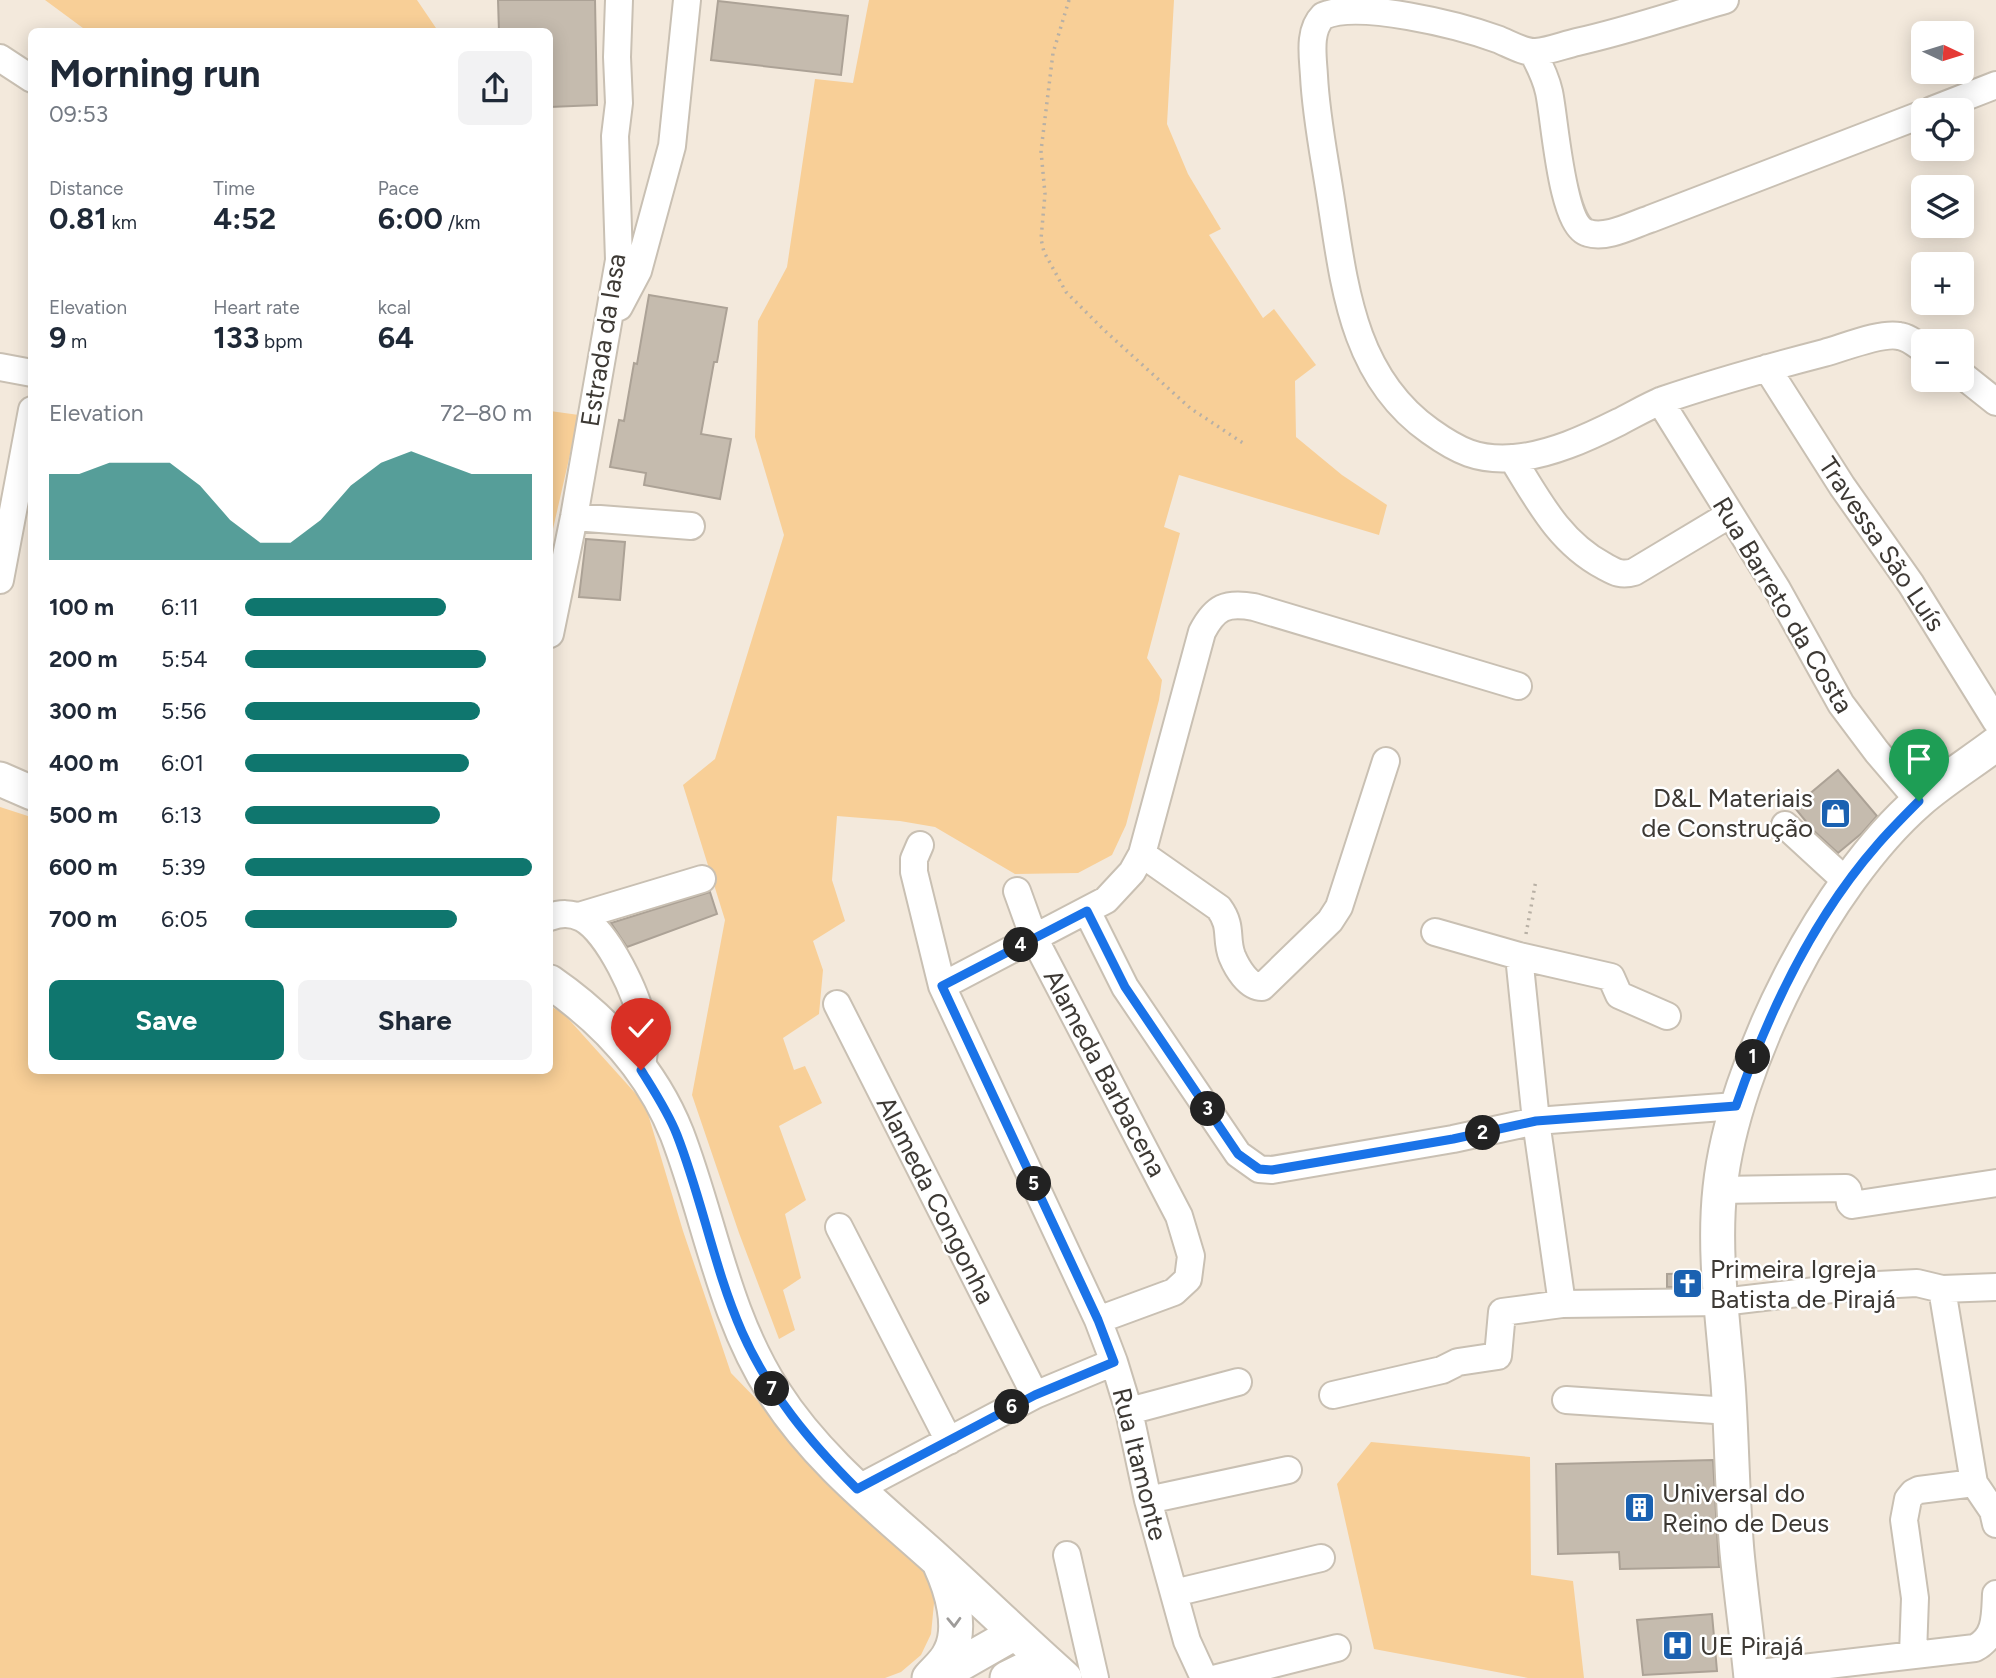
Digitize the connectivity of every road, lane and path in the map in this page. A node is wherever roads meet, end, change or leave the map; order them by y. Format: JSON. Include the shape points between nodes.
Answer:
{"nodes":[{"id":1,"x":619,"y":0,"type":"edge"},
{"id":2,"x":687,"y":0,"type":"edge"},
{"id":3,"x":1069,"y":0,"type":"edge"},
{"id":4,"x":1725,"y":0,"type":"edge"},
{"id":5,"x":1533,"y":53,"type":"junction"},
{"id":6,"x":0,"y":58,"type":"edge"},
{"id":7,"x":28,"y":76,"type":"edge"},
{"id":8,"x":1996,"y":85,"type":"edge"},
{"id":9,"x":1963,"y":98,"type":"edge"},
{"id":10,"x":1911,"y":119,"type":"edge"},
{"id":11,"x":607,"y":328,"type":"junction"},
{"id":12,"x":1911,"y":342,"type":"edge"},
{"id":13,"x":0,"y":367,"type":"edge"},
{"id":14,"x":1767,"y":368,"type":"junction"},
{"id":15,"x":28,"y":372,"type":"edge"},
{"id":16,"x":1974,"y":385,"type":"edge"},
{"id":17,"x":1660,"y":401,"type":"junction"},
{"id":18,"x":1996,"y":402,"type":"edge"},
{"id":19,"x":28,"y":431,"type":"edge"},
{"id":20,"x":1243,"y":443,"type":"dead end"},
{"id":21,"x":1512,"y":458,"type":"junction"},
{"id":22,"x":1729,"y":515,"type":"junction"},
{"id":23,"x":574,"y":517,"type":"junction"},
{"id":24,"x":691,"y":526,"type":"dead end"},
{"id":25,"x":0,"y":580,"type":"edge"},
{"id":26,"x":553,"y":619,"type":"edge"},
{"id":27,"x":1518,"y":686,"type":"dead end"},
{"id":28,"x":1996,"y":722,"type":"edge"},
{"id":29,"x":1996,"y":744,"type":"edge"},
{"id":30,"x":1386,"y":761,"type":"dead end"},
{"id":31,"x":0,"y":779,"type":"edge"},
{"id":32,"x":28,"y":791,"type":"edge"},
{"id":33,"x":1919,"y":801,"type":"junction"},
{"id":34,"x":1785,"y":825,"type":"dead end"},
{"id":35,"x":919,"y":845,"type":"dead end"},
{"id":36,"x":1142,"y":854,"type":"junction"},
{"id":37,"x":702,"y":879,"type":"dead end"},
{"id":38,"x":1536,"y":880,"type":"dead end"},
{"id":39,"x":1848,"y":883,"type":"junction"},
{"id":40,"x":1017,"y":891,"type":"dead end"},
{"id":41,"x":1087,"y":911,"type":"junction"},
{"id":42,"x":553,"y":916,"type":"edge"},
{"id":43,"x":579,"y":916,"type":"junction"},
{"id":44,"x":1435,"y":932,"type":"dead end"},
{"id":45,"x":1034,"y":938,"type":"junction"},
{"id":46,"x":1519,"y":956,"type":"junction"},
{"id":47,"x":553,"y":984,"type":"edge"},
{"id":48,"x":942,"y":986,"type":"junction"},
{"id":49,"x":837,"y":1004,"type":"dead end"},
{"id":50,"x":1667,"y":1016,"type":"dead end"},
{"id":51,"x":641,"y":1070,"type":"junction"},
{"id":52,"x":1736,"y":1106,"type":"junction"},
{"id":53,"x":1536,"y":1121,"type":"junction"},
{"id":54,"x":1996,"y":1183,"type":"edge"},
{"id":55,"x":1719,"y":1190,"type":"junction"},
{"id":56,"x":839,"y":1227,"type":"dead end"},
{"id":57,"x":1996,"y":1287,"type":"edge"},
{"id":58,"x":1942,"y":1289,"type":"junction"},
{"id":59,"x":1722,"y":1302,"type":"junction"},
{"id":60,"x":1562,"y":1304,"type":"junction"},
{"id":61,"x":1098,"y":1320,"type":"junction"},
{"id":62,"x":1114,"y":1362,"type":"junction"},
{"id":63,"x":1238,"y":1382,"type":"dead end"},
{"id":64,"x":1035,"y":1395,"type":"junction"},
{"id":65,"x":1333,"y":1395,"type":"dead end"},
{"id":66,"x":1566,"y":1400,"type":"dead end"},
{"id":67,"x":1129,"y":1411,"type":"junction"},
{"id":68,"x":1730,"y":1411,"type":"junction"},
{"id":69,"x":949,"y":1441,"type":"junction"},
{"id":70,"x":1288,"y":1470,"type":"dead end"},
{"id":71,"x":1974,"y":1483,"type":"junction"},
{"id":72,"x":857,"y":1489,"type":"junction"},
{"id":73,"x":1148,"y":1500,"type":"junction"},
{"id":74,"x":1996,"y":1524,"type":"edge"},
{"id":75,"x":1067,"y":1555,"type":"dead end"},
{"id":76,"x":1321,"y":1558,"type":"dead end"},
{"id":77,"x":937,"y":1560,"type":"junction"},
{"id":78,"x":1174,"y":1593,"type":"junction"},
{"id":79,"x":1996,"y":1594,"type":"edge"},
{"id":80,"x":1994,"y":1628,"type":"edge"},
{"id":81,"x":1015,"y":1633,"type":"junction"},
{"id":82,"x":1337,"y":1648,"type":"dead end"},
{"id":83,"x":1913,"y":1654,"type":"junction"},
{"id":84,"x":1054,"y":1669,"type":"edge"},
{"id":85,"x":1751,"y":1676,"type":"edge"},
{"id":86,"x":929,"y":1678,"type":"edge"},
{"id":87,"x":936,"y":1678,"type":"edge"},
{"id":88,"x":1007,"y":1678,"type":"edge"},
{"id":89,"x":1095,"y":1678,"type":"edge"},
{"id":90,"x":1204,"y":1678,"type":"edge"},
{"id":91,"x":1217,"y":1678,"type":"edge"}],
"edges":[{"from":1,"to":11,"type":"street","name":"Estrada da Iasa","via":[[615,136],[619,260]]},
{"from":2,"to":11,"type":"street","via":[[672,146],[638,271]]},
{"from":3,"to":20,"type":"path","via":[[1052,53],[1041,150],[1044,252],[1066,292],[1104,330],[1191,408]]},
{"from":4,"to":5,"type":"street"},
{"from":5,"to":10,"type":"street","via":[[1549,95],[1572,219],[1579,230],[1590,234],[1650,219]]},
{"from":5,"to":21,"type":"street","via":[[1412,9],[1367,3],[1347,5],[1322,16],[1313,45],[1315,91],[1339,257],[1369,362],[1388,393],[1415,421],[1456,450]]},
{"from":6,"to":7,"type":"street"},
{"from":8,"to":9,"type":"street"},
{"from":11,"to":23,"type":"street","name":"Estrada da Iasa"},
{"from":12,"to":14,"type":"street","via":[[1893,335]]},
{"from":13,"to":15,"type":"street"},
{"from":14,"to":17,"type":"street"},
{"from":14,"to":28,"type":"street","name":"Travessa São Luís","via":[[1911,584]]},
{"from":16,"to":18,"type":"street"},
{"from":17,"to":21,"type":"street","via":[[1598,433],[1545,453]]},
{"from":17,"to":22,"type":"street","name":"Rua Barreto da Costa"},
{"from":19,"to":25,"type":"street"},
{"from":21,"to":22,"type":"street","via":[[1551,522],[1585,556],[1620,575],[1634,572]]},
{"from":22,"to":33,"type":"street","name":"Rua Barreto da Costa","via":[[1777,589],[1840,704]]},
{"from":23,"to":24,"type":"street"},
{"from":23,"to":26,"type":"street","name":"Estrada da Iasa"},
{"from":27,"to":36,"type":"street","via":[[1231,604],[1209,619],[1202,632]]},
{"from":29,"to":33,"type":"main road"},
{"from":30,"to":36,"type":"street","via":[[1339,907],[1262,987],[1249,983],[1233,957],[1229,929],[1219,908]]},
{"from":31,"to":32,"type":"main road"},
{"from":33,"to":39,"type":"main road"},
{"from":34,"to":39,"type":"street"},
{"from":35,"to":48,"type":"street","via":[[914,872]]},
{"from":36,"to":41,"type":"street","via":[[1106,900]]},
{"from":37,"to":43,"type":"street"},
{"from":38,"to":46,"type":"path"},
{"from":39,"to":52,"type":"main road","via":[[1809,943],[1769,1021]]},
{"from":40,"to":45,"type":"street","name":"Alameda Barbacena"},
{"from":41,"to":45,"type":"street"},
{"from":41,"to":53,"type":"street","via":[[1125,987],[1238,1154],[1259,1169],[1453,1139]]},
{"from":42,"to":43,"type":"street"},
{"from":43,"to":51,"type":"street","via":[[606,943],[633,993],[644,1027]]},
{"from":44,"to":46,"type":"street"},
{"from":45,"to":48,"type":"street"},
{"from":45,"to":61,"type":"street","name":"Alameda Barbacena","via":[[1179,1216],[1191,1256],[1188,1279],[1174,1292]]},
{"from":46,"to":50,"type":"street","via":[[1611,977],[1619,995]]},
{"from":46,"to":53,"type":"street"},
{"from":47,"to":51,"type":"main road","via":[[607,1029]]},
{"from":48,"to":61,"type":"street"},
{"from":49,"to":64,"type":"street","name":"Alameda Congonha"},
{"from":51,"to":72,"type":"main road","via":[[676,1132],[730,1304],[756,1362],[793,1419]]},
{"from":52,"to":53,"type":"street"},
{"from":52,"to":55,"type":"main road"},
{"from":53,"to":60,"type":"street"},
{"from":54,"to":55,"type":"street","via":[[1852,1205],[1846,1188]]},
{"from":55,"to":59,"type":"main road"},
{"from":56,"to":69,"type":"street"},
{"from":57,"to":58,"type":"street"},
{"from":58,"to":59,"type":"street","via":[[1917,1283],[1831,1287]]},
{"from":58,"to":71,"type":"street"},
{"from":59,"to":60,"type":"street"},
{"from":59,"to":68,"type":"main road"},
{"from":60,"to":65,"type":"street","via":[[1502,1312],[1498,1356]]},
{"from":61,"to":62,"type":"street"},
{"from":62,"to":64,"type":"street","name":"Rua Itamonte"},
{"from":62,"to":67,"type":"street","name":"Rua Itamonte"},
{"from":63,"to":67,"type":"street"},
{"from":64,"to":69,"type":"street","name":"Rua Itamonte"},
{"from":66,"to":68,"type":"street"},
{"from":67,"to":73,"type":"street","name":"Rua Itamonte"},
{"from":68,"to":85,"type":"main road","via":[[1737,1551]]},
{"from":69,"to":72,"type":"street","name":"Rua Itamonte"},
{"from":70,"to":73,"type":"street"},
{"from":71,"to":74,"type":"street","via":[[1993,1511]]},
{"from":71,"to":83,"type":"street","via":[[1919,1490],[1908,1499],[1904,1520],[1915,1598]]},
{"from":72,"to":77,"type":"main road"},
{"from":73,"to":78,"type":"street","name":"Rua Itamonte"},
{"from":75,"to":89,"type":"street"},
{"from":76,"to":78,"type":"street"},
{"from":77,"to":81,"type":"main road"},
{"from":77,"to":86,"type":"main road","one_way":true,"via":[[952,1599],[954,1635],[951,1651]]},
{"from":78,"to":90,"type":"street","name":"Rua Itamonte","via":[[1187,1641]]},
{"from":79,"to":80,"type":"street"},
{"from":80,"to":83,"type":"street","via":[[1985,1643],[1975,1648]]},
{"from":81,"to":84,"type":"main road"},
{"from":81,"to":87,"type":"main road"},
{"from":82,"to":91,"type":"street"},
{"from":83,"to":85,"type":"street"},
{"from":84,"to":88,"type":"main road"}]}
